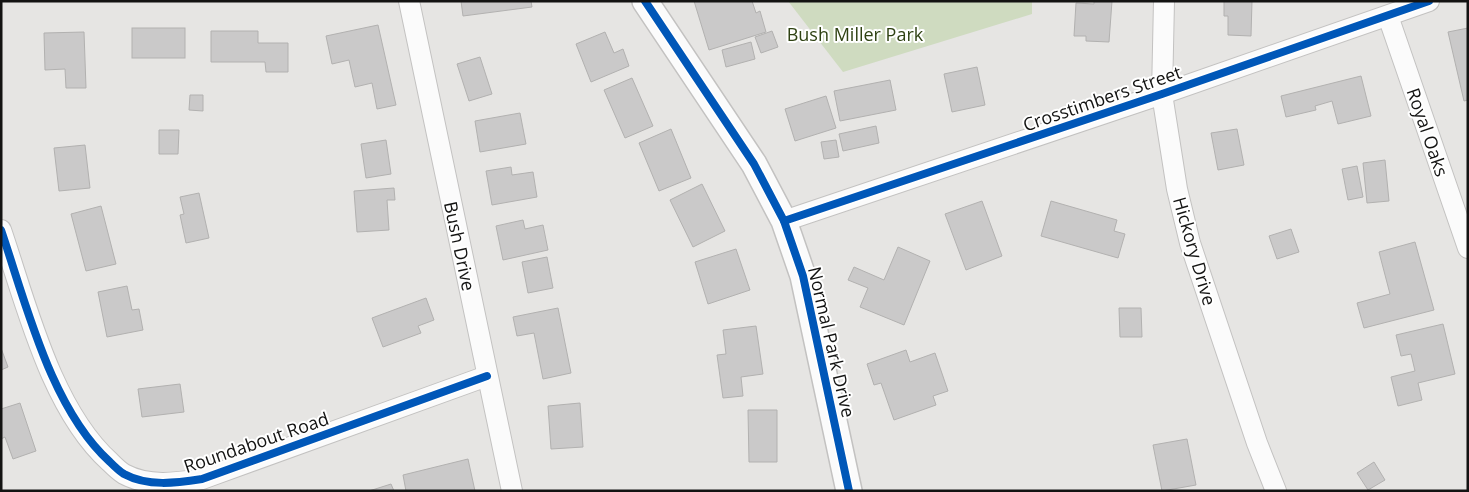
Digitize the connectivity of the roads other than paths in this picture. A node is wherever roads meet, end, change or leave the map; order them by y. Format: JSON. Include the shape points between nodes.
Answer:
{"nodes":[{"id":1,"x":409,"y":1,"type":"edge"},
{"id":2,"x":645,"y":1,"type":"edge"},
{"id":3,"x":1164,"y":1,"type":"edge"},
{"id":4,"x":1429,"y":1,"type":"edge"},
{"id":5,"x":1388,"y":16,"type":"junction"},
{"id":6,"x":1162,"y":94,"type":"junction"},
{"id":7,"x":784,"y":221,"type":"junction"},
{"id":8,"x":1,"y":230,"type":"edge"},
{"id":9,"x":1468,"y":248,"type":"edge"},
{"id":10,"x":487,"y":376,"type":"junction"},
{"id":11,"x":512,"y":491,"type":"edge"},
{"id":12,"x":849,"y":491,"type":"edge"},
{"id":13,"x":1276,"y":491,"type":"edge"}],
"edges":[{"from":1,"to":10,"type":"street","name":"Bush Drive"},
{"from":2,"to":7,"type":"street","name":"Normal Park Drive","via":[[754,164]]},
{"from":3,"to":6,"type":"street","name":"Hickory Drive"},
{"from":4,"to":5,"type":"street","name":"Crosstimbers Street"},
{"from":5,"to":6,"type":"street","name":"Crosstimbers Street"},
{"from":5,"to":9,"type":"street","name":"Royal Oaks"},
{"from":6,"to":7,"type":"street","name":"Crosstimbers Street"},
{"from":6,"to":13,"type":"street","name":"Hickory Drive","via":[[1176,189],[1190,243]]},
{"from":7,"to":12,"type":"street","name":"Normal Park Drive","via":[[803,276]]},
{"from":8,"to":10,"type":"street","name":"Roundabout Road","via":[[38,342],[67,408],[97,450],[123,474],[149,483],[202,480]]},
{"from":10,"to":11,"type":"street","name":"Bush Drive"}]}
